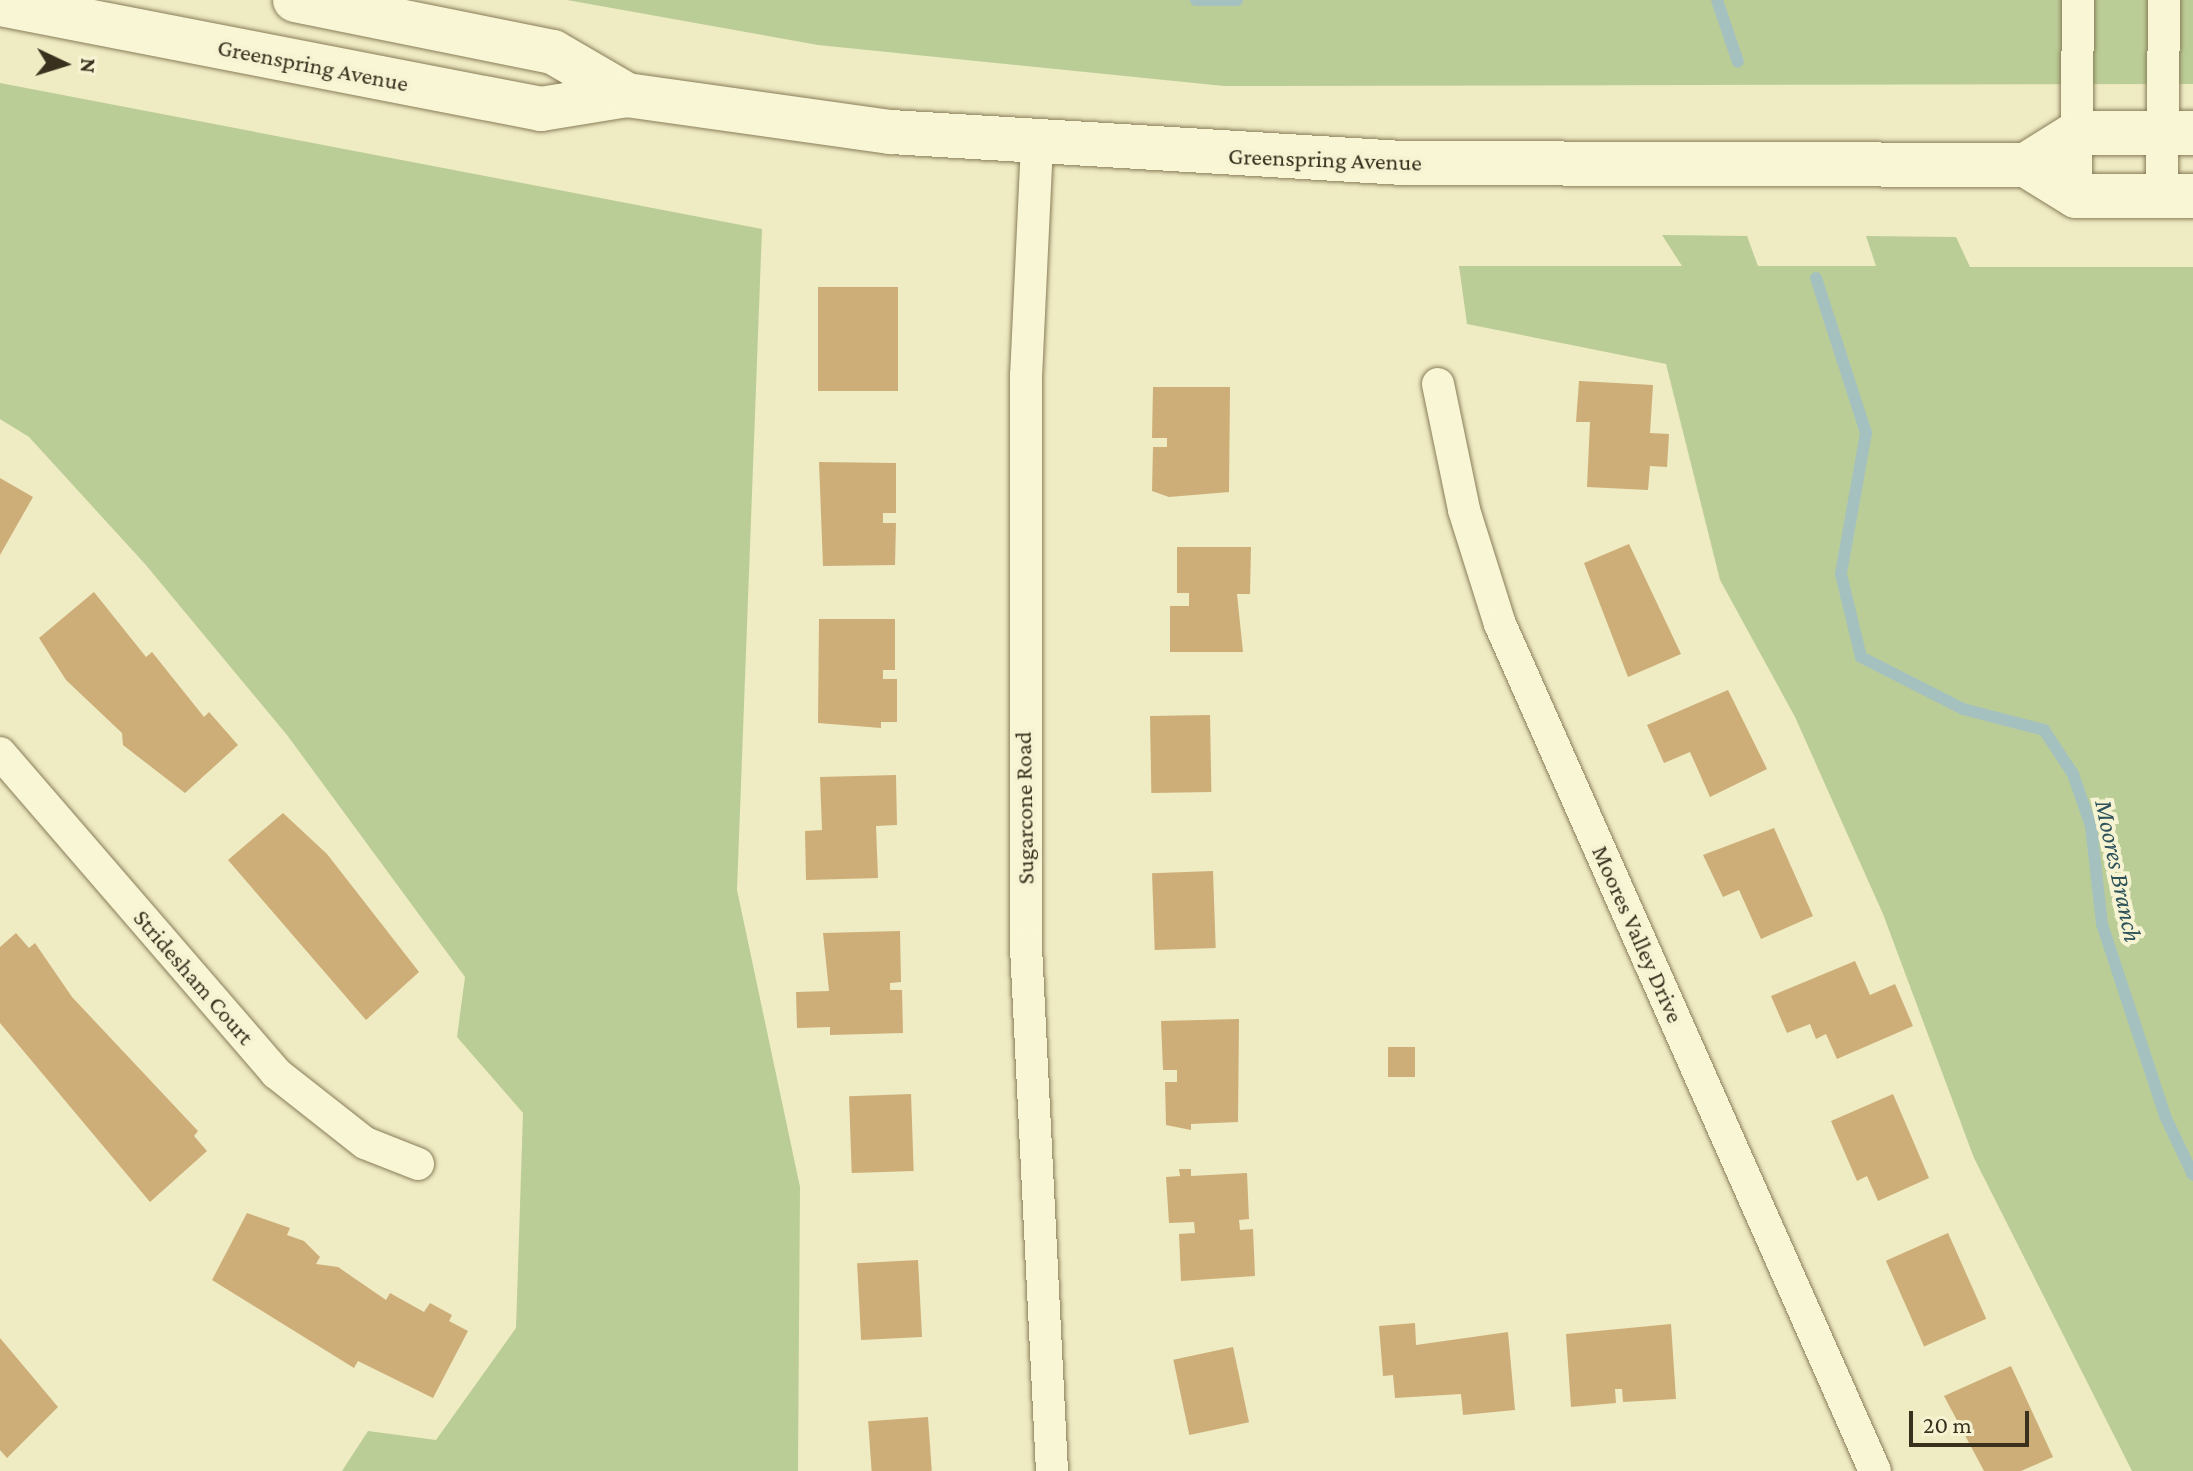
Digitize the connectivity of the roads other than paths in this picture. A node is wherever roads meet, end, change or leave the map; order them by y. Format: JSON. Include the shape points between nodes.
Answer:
{"nodes":[{"id":1,"x":295,"y":0,"type":"edge"},
{"id":2,"x":2078,"y":0,"type":"edge"},
{"id":3,"x":2164,"y":0,"type":"edge"},
{"id":4,"x":0,"y":4,"type":"edge"},
{"id":5,"x":627,"y":95,"type":"junction"},
{"id":6,"x":2077,"y":133,"type":"junction"},
{"id":7,"x":2178,"y":134,"type":"edge"},
{"id":8,"x":1037,"y":144,"type":"junction"},
{"id":9,"x":2026,"y":165,"type":"junction"},
{"id":10,"x":2076,"y":196,"type":"junction"},
{"id":11,"x":2178,"y":196,"type":"edge"},
{"id":12,"x":1438,"y":384,"type":"dead end"},
{"id":13,"x":0,"y":753,"type":"edge"},
{"id":14,"x":418,"y":1164,"type":"dead end"},
{"id":15,"x":1052,"y":1471,"type":"edge"},
{"id":16,"x":1875,"y":1471,"type":"edge"}],
"edges":[{"from":1,"to":5,"type":"main road","name":"Greenspring Avenue","via":[[553,52]]},
{"from":2,"to":6,"type":"street"},
{"from":3,"to":7,"type":"street"},
{"from":4,"to":5,"type":"main road","name":"Greenspring Avenue","via":[[541,109]]},
{"from":5,"to":8,"type":"main road","name":"Greenspring Avenue"},
{"from":6,"to":7,"type":"main road"},
{"from":6,"to":9,"type":"main road"},
{"from":6,"to":10,"type":"street"},
{"from":7,"to":11,"type":"street"},
{"from":8,"to":9,"type":"main road","name":"Greenspring Avenue","via":[[1402,163]]},
{"from":8,"to":15,"type":"street","name":"Sugarcone Road","via":[[1026,360],[1025,869]]},
{"from":9,"to":10,"type":"main road"},
{"from":10,"to":11,"type":"main road"},
{"from":12,"to":16,"type":"street","name":"Moores Valley Drive","via":[[1464,510],[1500,624]]},
{"from":13,"to":14,"type":"street","name":"Stridesham Court","via":[[276,1073],[365,1143]]}]}
